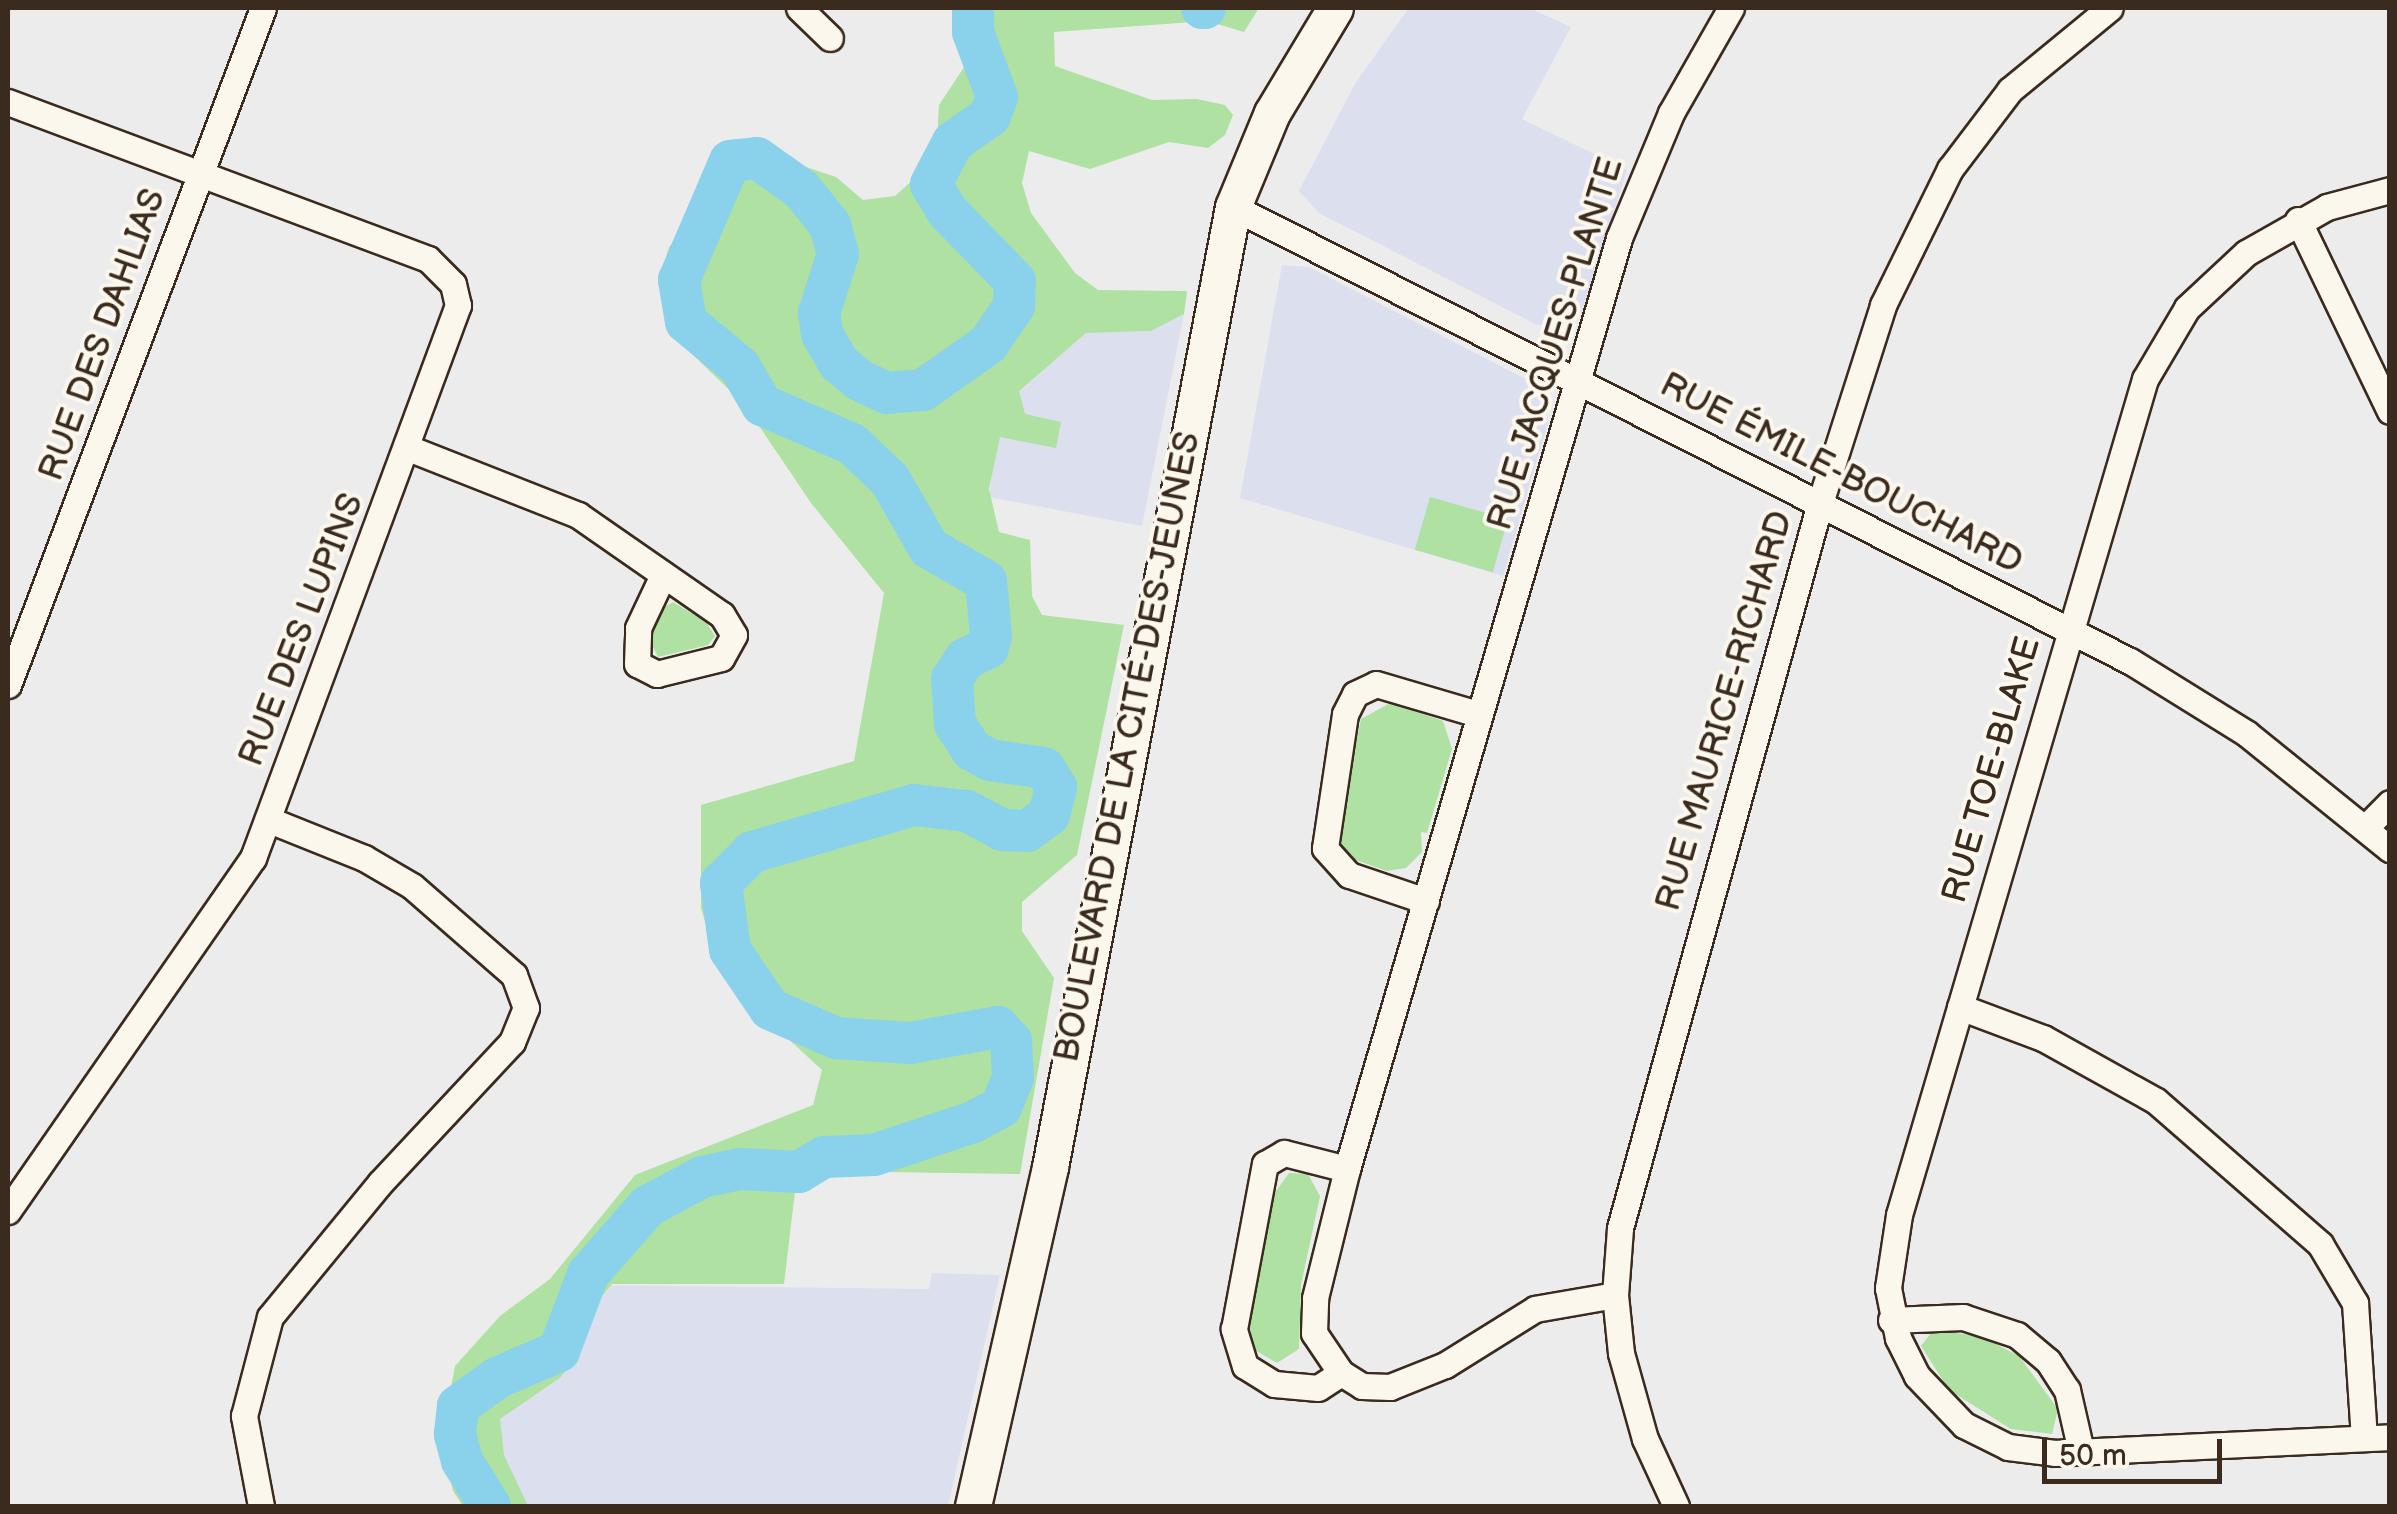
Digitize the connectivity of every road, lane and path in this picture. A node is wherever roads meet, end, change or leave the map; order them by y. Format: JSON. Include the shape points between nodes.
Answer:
{"nodes":[{"id":1,"x":263,"y":8,"type":"edge"},
{"id":2,"x":799,"y":8,"type":"edge"},
{"id":3,"x":1336,"y":8,"type":"edge"},
{"id":4,"x":1730,"y":8,"type":"edge"},
{"id":5,"x":2110,"y":8,"type":"edge"},
{"id":6,"x":830,"y":38,"type":"dead end"},
{"id":7,"x":8,"y":102,"type":"edge"},
{"id":8,"x":200,"y":174,"type":"junction"},
{"id":9,"x":2390,"y":190,"type":"edge"},
{"id":10,"x":1233,"y":207,"type":"junction"},
{"id":11,"x":2298,"y":220,"type":"junction"},
{"id":12,"x":1578,"y":379,"type":"junction"},
{"id":13,"x":2390,"y":411,"type":"edge"},
{"id":14,"x":408,"y":448,"type":"junction"},
{"id":15,"x":1820,"y":503,"type":"junction"},
{"id":16,"x":663,"y":575,"type":"dead end"},
{"id":17,"x":2069,"y":630,"type":"junction"},
{"id":18,"x":8,"y":685,"type":"edge"},
{"id":19,"x":1478,"y":714,"type":"junction"},
{"id":20,"x":2390,"y":802,"type":"edge"},
{"id":21,"x":269,"y":820,"type":"junction"},
{"id":22,"x":2366,"y":827,"type":"junction"},
{"id":23,"x":2390,"y":849,"type":"edge"},
{"id":24,"x":1426,"y":900,"type":"junction"},
{"id":25,"x":1960,"y":1007,"type":"junction"},
{"id":26,"x":1347,"y":1169,"type":"junction"},
{"id":27,"x":8,"y":1211,"type":"edge"},
{"id":28,"x":1615,"y":1295,"type":"junction"},
{"id":29,"x":1892,"y":1320,"type":"junction"},
{"id":30,"x":1341,"y":1373,"type":"junction"},
{"id":31,"x":2377,"y":1437,"type":"edge"},
{"id":32,"x":2081,"y":1451,"type":"junction"},
{"id":33,"x":262,"y":1506,"type":"edge"},
{"id":34,"x":974,"y":1506,"type":"edge"},
{"id":35,"x":1676,"y":1506,"type":"edge"}],
"edges":[{"from":1,"to":8,"type":"street","name":"RUE DES DAHLIAS"},
{"from":2,"to":6,"type":"street"},
{"from":3,"to":10,"type":"main road","name":"BOULEVARD DE LA CITÉ-DES-JEUNES","via":[[1276,104]]},
{"from":4,"to":12,"type":"street","name":"RUE JACQUES-PLANTE","via":[[1637,188]]},
{"from":5,"to":15,"type":"street","name":"RUE MAURICE-RICHARD","via":[[2010,90],[1950,169],[1883,305]]},
{"from":7,"to":8,"type":"street"},
{"from":8,"to":14,"type":"street","name":"RUE DES LUPINS","via":[[428,260],[446,274],[457,294],[457,317]]},
{"from":8,"to":18,"type":"street","name":"RUE DES DAHLIAS"},
{"from":9,"to":11,"type":"street","name":"RUE TOE-BLAKE"},
{"from":10,"to":12,"type":"street","name":"RUE ÉMILE-BOUCHARD"},
{"from":10,"to":34,"type":"main road","name":"BOULEVARD DE LA CITÉ-DES-JEUNES","via":[[1050,1167]]},
{"from":11,"to":13,"type":"street"},
{"from":11,"to":17,"type":"street","name":"RUE TOE-BLAKE","via":[[2226,270],[2159,350],[2133,412]]},
{"from":12,"to":15,"type":"street","name":"RUE ÉMILE-BOUCHARD"},
{"from":12,"to":19,"type":"street","name":"RUE JACQUES-PLANTE"},
{"from":14,"to":16,"type":"street","via":[[566,508]]},
{"from":14,"to":21,"type":"street","name":"RUE DES LUPINS"},
{"from":15,"to":17,"type":"street","name":"RUE ÉMILE-BOUCHARD"},
{"from":15,"to":28,"type":"street","name":"RUE MAURICE-RICHARD","via":[[1628,1180]]},
{"from":17,"to":22,"type":"street","name":"RUE ÉMILE-BOUCHARD","via":[[2246,733]]},
{"from":17,"to":25,"type":"street","name":"RUE TOE-BLAKE"},
{"from":19,"to":24,"type":"street","name":"RUE JACQUES-PLANTE"},
{"from":19,"to":24,"type":"street","via":[[1376,684],[1355,694],[1345,714],[1325,848],[1349,874]]},
{"from":20,"to":22,"type":"street"},
{"from":21,"to":27,"type":"street","name":"RUE DES LUPINS","via":[[230,895]]},
{"from":21,"to":33,"type":"street","via":[[364,858],[412,886],[514,975],[526,1008],[512,1042],[380,1183],[270,1316],[254,1361],[244,1426]]},
{"from":22,"to":23,"type":"street","name":"RUE ÉMILE-BOUCHARD"},
{"from":24,"to":26,"type":"street","name":"RUE JACQUES-PLANTE"},
{"from":25,"to":29,"type":"street","name":"RUE TOE-BLAKE","via":[[1892,1244]]},
{"from":25,"to":31,"type":"street","via":[[2044,1038],[2156,1101],[2320,1244],[2355,1304]]},
{"from":26,"to":30,"type":"street","name":"RUE JACQUES-PLANTE","via":[[1314,1312],[1318,1346]]},
{"from":26,"to":30,"type":"street","via":[[1284,1153],[1265,1164],[1234,1329],[1245,1366],[1274,1384],[1318,1388]]},
{"from":28,"to":30,"type":"street","via":[[1535,1309],[1407,1382],[1375,1388]]},
{"from":28,"to":35,"type":"street","name":"RUE MAURICE-RICHARD","via":[[1632,1400]]},
{"from":29,"to":32,"type":"street","name":"RUE TOE-BLAKE","via":[[1918,1376],[1964,1425],[2028,1452]]},
{"from":29,"to":32,"type":"street","via":[[1962,1317],[2017,1334],[2048,1361],[2067,1390]]},
{"from":31,"to":32,"type":"street","name":"RUE TOE-BLAKE"}]}
